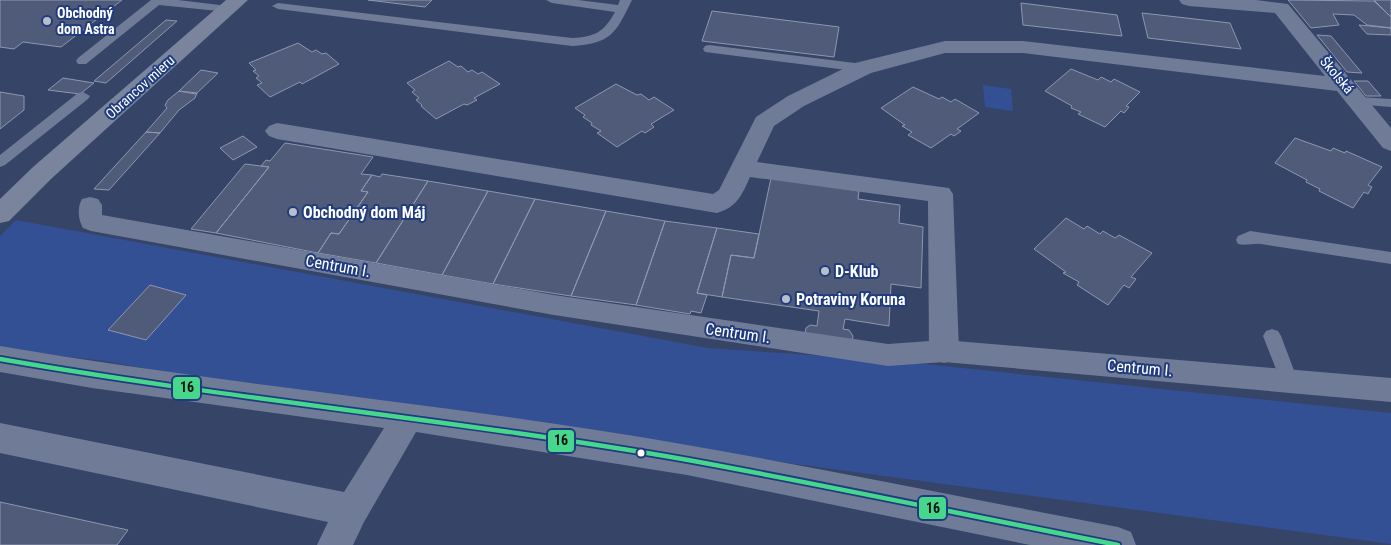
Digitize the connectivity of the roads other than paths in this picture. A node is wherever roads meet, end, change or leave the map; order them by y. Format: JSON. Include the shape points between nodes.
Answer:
{"nodes":[{"id":1,"x":552,"y":0,"type":"edge"},
{"id":2,"x":1188,"y":0,"type":"edge"},
{"id":3,"x":157,"y":1,"type":"edge"},
{"id":4,"x":624,"y":4,"type":"edge"},
{"id":5,"x":1278,"y":4,"type":"edge"},
{"id":6,"x":233,"y":5,"type":"edge"},
{"id":7,"x":278,"y":6,"type":"dead end"},
{"id":8,"x":710,"y":50,"type":"dead end"},
{"id":9,"x":82,"y":61,"type":"dead end"},
{"id":10,"x":863,"y":68,"type":"junction"},
{"id":11,"x":1352,"y":93,"type":"junction"},
{"id":12,"x":83,"y":96,"type":"dead end"},
{"id":13,"x":1391,"y":103,"type":"edge"},
{"id":14,"x":277,"y":131,"type":"dead end"},
{"id":15,"x":1391,"y":143,"type":"edge"},
{"id":16,"x":0,"y":162,"type":"edge"},
{"id":17,"x":743,"y":168,"type":"junction"},
{"id":18,"x":42,"y":173,"type":"junction"},
{"id":19,"x":0,"y":203,"type":"edge"},
{"id":20,"x":0,"y":214,"type":"edge"},
{"id":21,"x":91,"y":214,"type":"dead end"},
{"id":22,"x":1244,"y":240,"type":"dead end"},
{"id":23,"x":1322,"y":248,"type":"junction"},
{"id":24,"x":1391,"y":258,"type":"edge"},
{"id":25,"x":1329,"y":264,"type":"dead end"},
{"id":26,"x":1272,"y":336,"type":"dead end"},
{"id":27,"x":944,"y":351,"type":"junction"},
{"id":28,"x":0,"y":359,"type":"edge"},
{"id":29,"x":92,"y":375,"type":"junction"},
{"id":30,"x":0,"y":379,"type":"edge"},
{"id":31,"x":1289,"y":381,"type":"junction"},
{"id":32,"x":1391,"y":390,"type":"edge"},
{"id":33,"x":408,"y":417,"type":"junction"},
{"id":34,"x":0,"y":438,"type":"edge"},
{"id":35,"x":352,"y":510,"type":"junction"},
{"id":36,"x":335,"y":545,"type":"edge"},
{"id":37,"x":1118,"y":545,"type":"edge"}],
"edges":[{"from":1,"to":4,"type":"lane"},
{"from":2,"to":5,"type":"street","name":"Školská"},
{"from":3,"to":6,"type":"lane"},
{"from":3,"to":9,"type":"lane"},
{"from":4,"to":7,"type":"lane","via":[[608,34],[594,42]]},
{"from":5,"to":11,"type":"street","name":"Školská"},
{"from":6,"to":18,"type":"main road","name":"Obrancov mieru"},
{"from":8,"to":10,"type":"lane"},
{"from":10,"to":11,"type":"street","via":[[945,47],[988,45],[1023,47]]},
{"from":10,"to":17,"type":"street","via":[[796,101],[764,122]]},
{"from":11,"to":13,"type":"lane"},
{"from":11,"to":15,"type":"street","name":"Školská"},
{"from":12,"to":16,"type":"lane"},
{"from":14,"to":17,"type":"street","via":[[718,204],[729,196]]},
{"from":17,"to":27,"type":"street","via":[[940,194]]},
{"from":18,"to":19,"type":"main road","name":"Obrancov mieru"},
{"from":18,"to":20,"type":"main road","name":"Obrancov mieru"},
{"from":21,"to":27,"type":"street","name":"Centrum I.","via":[[554,305],[888,355]]},
{"from":22,"to":23,"type":"lane","via":[[1255,238]]},
{"from":23,"to":24,"type":"lane"},
{"from":23,"to":25,"type":"lane"},
{"from":26,"to":31,"type":"lane"},
{"from":27,"to":31,"type":"street","name":"Centrum I."},
{"from":28,"to":29,"type":"street"},
{"from":29,"to":30,"type":"street"},
{"from":29,"to":33,"type":"street"},
{"from":31,"to":32,"type":"street","name":"Centrum I."},
{"from":33,"to":35,"type":"street"},
{"from":33,"to":37,"type":"street","via":[[687,460]]},
{"from":34,"to":35,"type":"street"},
{"from":35,"to":36,"type":"street"}]}
